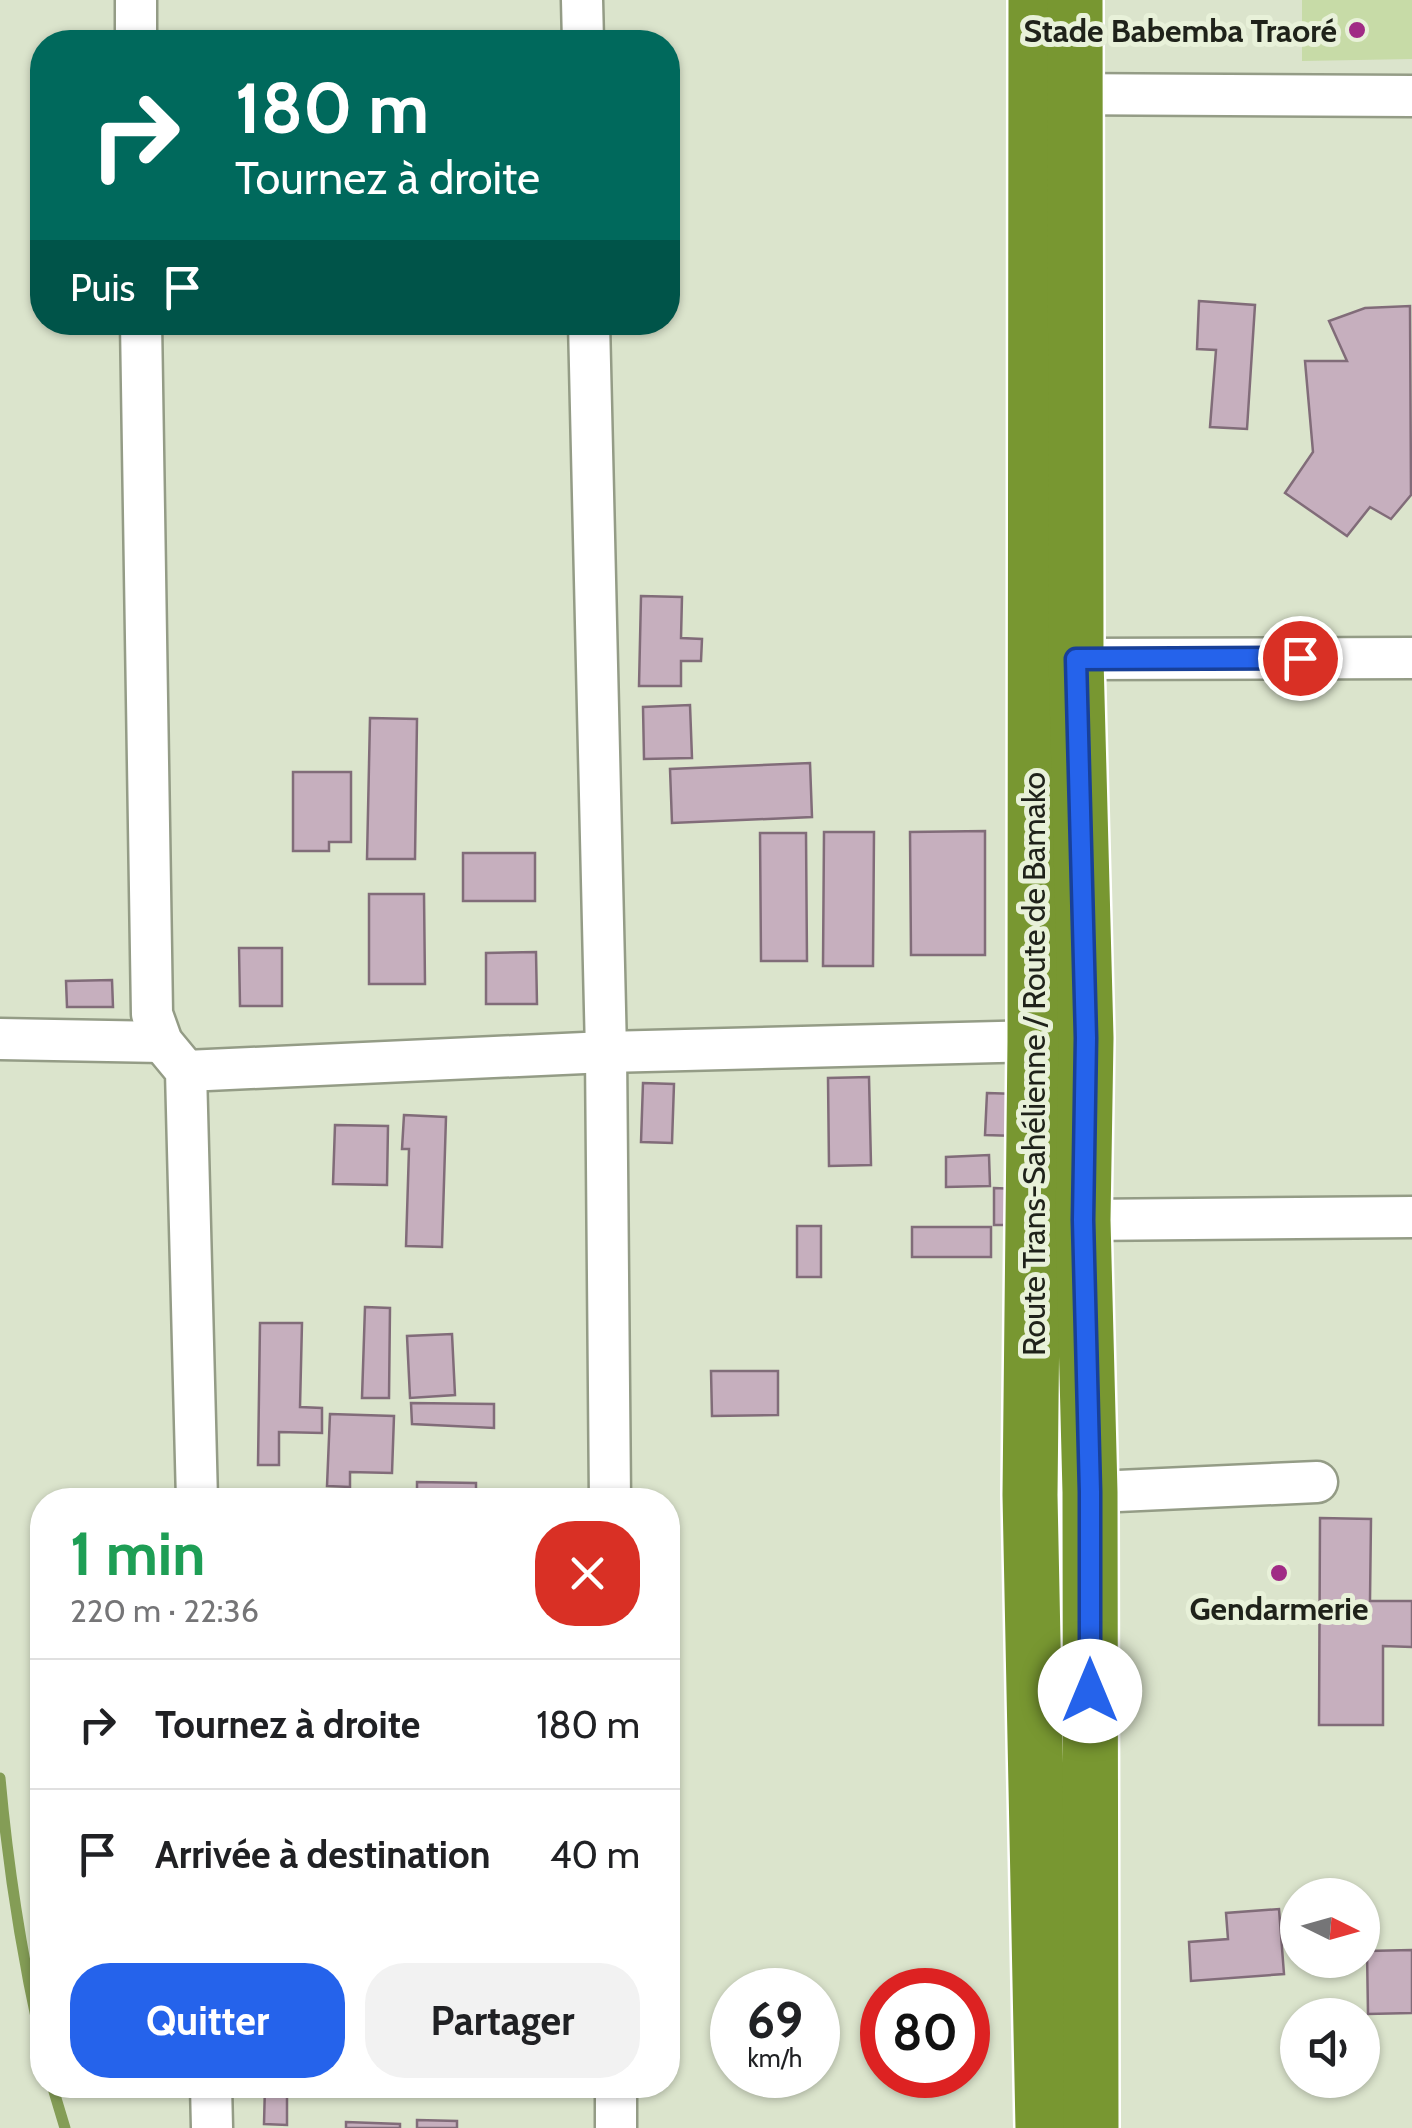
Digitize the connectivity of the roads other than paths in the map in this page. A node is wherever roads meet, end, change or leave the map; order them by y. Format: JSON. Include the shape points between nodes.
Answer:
{"nodes":[{"id":1,"x":136,"y":0,"type":"edge"},
{"id":2,"x":582,"y":0,"type":"edge"},
{"id":3,"x":1036,"y":0,"type":"edge"},
{"id":4,"x":1075,"y":0,"type":"edge"},
{"id":5,"x":136,"y":30,"type":"edge"},
{"id":6,"x":582,"y":30,"type":"edge"},
{"id":7,"x":1055,"y":94,"type":"junction"},
{"id":8,"x":1412,"y":96,"type":"edge"},
{"id":9,"x":141,"y":335,"type":"edge"},
{"id":10,"x":589,"y":335,"type":"edge"},
{"id":11,"x":1412,"y":658,"type":"edge"},
{"id":12,"x":1056,"y":661,"type":"junction"},
{"id":13,"x":0,"y":1039,"type":"edge"},
{"id":14,"x":1035,"y":1041,"type":"junction"},
{"id":15,"x":606,"y":1052,"type":"junction"},
{"id":16,"x":174,"y":1056,"type":"junction"},
{"id":17,"x":1412,"y":1217,"type":"edge"},
{"id":18,"x":1083,"y":1220,"type":"junction"},
{"id":19,"x":1317,"y":1482,"type":"dead end"},
{"id":20,"x":195,"y":1488,"type":"edge"},
{"id":21,"x":610,"y":1488,"type":"edge"},
{"id":22,"x":1090,"y":1492,"type":"junction"},
{"id":23,"x":1030,"y":1495,"type":"junction"},
{"id":24,"x":211,"y":2098,"type":"edge"},
{"id":25,"x":616,"y":2098,"type":"edge"},
{"id":26,"x":212,"y":2128,"type":"edge"},
{"id":27,"x":616,"y":2128,"type":"edge"},
{"id":28,"x":1044,"y":2128,"type":"edge"},
{"id":29,"x":1091,"y":2128,"type":"edge"}],
"edges":[{"from":1,"to":5,"type":"street"},
{"from":2,"to":6,"type":"street"},
{"from":3,"to":7,"type":"highway","name":"Route Trans-Sahélienne / Route de Bamako"},
{"from":4,"to":7,"type":"highway","name":"Route Trans-Sahélienne / Route de Bamako"},
{"from":7,"to":8,"type":"street"},
{"from":7,"to":12,"type":"highway","name":"Route Trans-Sahélienne / Route de Bamako"},
{"from":9,"to":16,"type":"street","via":[[152,1014]]},
{"from":10,"to":15,"type":"street"},
{"from":11,"to":12,"type":"street"},
{"from":12,"to":14,"type":"highway","name":"Route Trans-Sahélienne / Route de Bamako"},
{"from":12,"to":18,"type":"highway","name":"Route Trans-Sahélienne / Route de Bamako","via":[[1086,1038]]},
{"from":13,"to":16,"type":"street"},
{"from":14,"to":15,"type":"street"},
{"from":14,"to":23,"type":"highway","name":"Route Trans-Sahélienne / Route de Bamako"},
{"from":15,"to":16,"type":"street"},
{"from":15,"to":21,"type":"street"},
{"from":16,"to":20,"type":"street"},
{"from":17,"to":18,"type":"street"},
{"from":18,"to":22,"type":"highway","name":"Route Trans-Sahélienne / Route de Bamako"},
{"from":19,"to":22,"type":"street"},
{"from":22,"to":23,"type":"street"},
{"from":22,"to":29,"type":"highway","name":"Route Trans-Sahélienne / Route de Bamako"},
{"from":23,"to":28,"type":"highway","name":"Route Trans-Sahélienne / Route de Bamako"},
{"from":24,"to":26,"type":"street"},
{"from":25,"to":27,"type":"street"}]}
